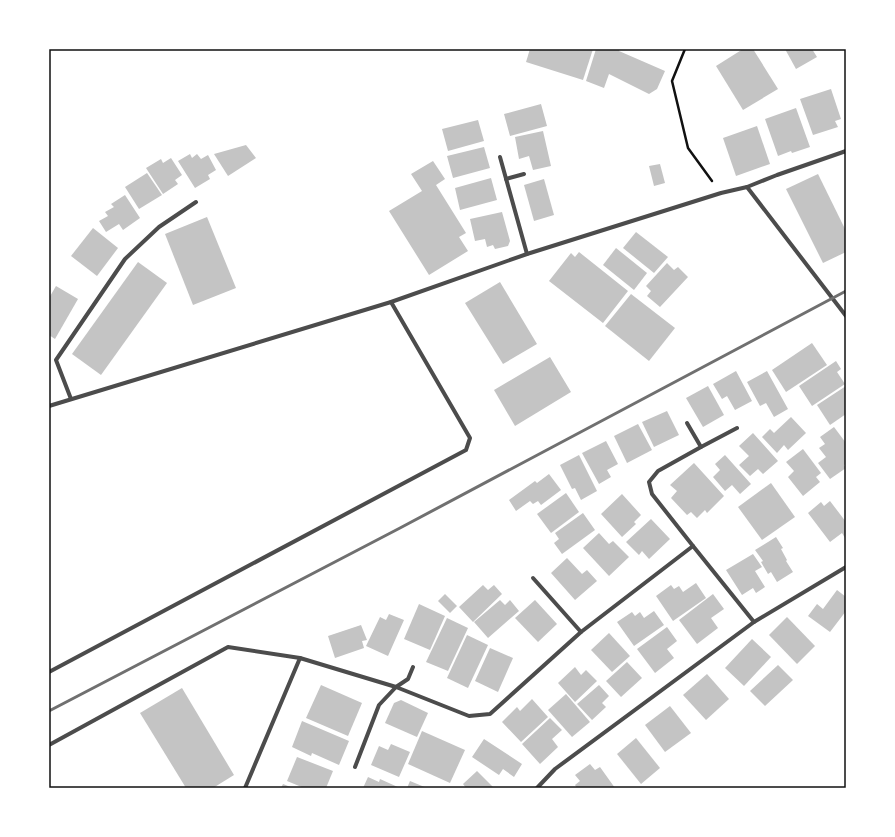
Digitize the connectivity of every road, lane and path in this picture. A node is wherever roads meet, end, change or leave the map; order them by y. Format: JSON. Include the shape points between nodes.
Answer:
{"nodes":[{"id":1,"x":685,"y":49,"type":"edge"},
{"id":2,"x":846,"y":151,"type":"edge"},
{"id":3,"x":500,"y":157,"type":"dead end"},
{"id":4,"x":524,"y":174,"type":"dead end"},
{"id":5,"x":506,"y":179,"type":"junction"},
{"id":6,"x":747,"y":187,"type":"junction"},
{"id":7,"x":721,"y":193,"type":"junction"},
{"id":8,"x":196,"y":202,"type":"dead end"},
{"id":9,"x":527,"y":254,"type":"junction"},
{"id":10,"x":391,"y":302,"type":"junction"},
{"id":11,"x":846,"y":316,"type":"edge"},
{"id":12,"x":71,"y":399,"type":"junction"},
{"id":13,"x":49,"y":406,"type":"edge"},
{"id":14,"x":687,"y":423,"type":"dead end"},
{"id":15,"x":737,"y":428,"type":"dead end"},
{"id":16,"x":701,"y":446,"type":"junction"},
{"id":17,"x":693,"y":546,"type":"junction"},
{"id":18,"x":846,"y":567,"type":"edge"},
{"id":19,"x":533,"y":578,"type":"dead end"},
{"id":20,"x":754,"y":622,"type":"junction"},
{"id":21,"x":581,"y":632,"type":"junction"},
{"id":22,"x":300,"y":658,"type":"junction"},
{"id":23,"x":413,"y":667,"type":"dead end"},
{"id":24,"x":49,"y":672,"type":"edge"},
{"id":25,"x":396,"y":687,"type":"junction"},
{"id":26,"x":49,"y":745,"type":"edge"},
{"id":27,"x":355,"y":767,"type":"dead end"},
{"id":28,"x":245,"y":788,"type":"edge"},
{"id":29,"x":537,"y":788,"type":"edge"}],
"edges":[{"from":1,"to":7,"type":"path","via":[[672,81],[688,148]]},
{"from":2,"to":6,"type":"street","via":[[776,174]]},
{"from":3,"to":5,"type":"street"},
{"from":4,"to":5,"type":"street"},
{"from":5,"to":9,"type":"street"},
{"from":6,"to":7,"type":"street"},
{"from":6,"to":11,"type":"street"},
{"from":7,"to":9,"type":"street"},
{"from":8,"to":12,"type":"street","via":[[159,227],[125,258],[56,360]]},
{"from":9,"to":10,"type":"street"},
{"from":10,"to":12,"type":"street"},
{"from":10,"to":24,"type":"street","via":[[470,438],[466,450]]},
{"from":12,"to":13,"type":"street"},
{"from":14,"to":16,"type":"street"},
{"from":15,"to":16,"type":"street"},
{"from":16,"to":17,"type":"street","via":[[658,471],[649,482],[652,494]]},
{"from":17,"to":20,"type":"street"},
{"from":17,"to":21,"type":"street"},
{"from":18,"to":20,"type":"street"},
{"from":19,"to":21,"type":"street"},
{"from":20,"to":29,"type":"street","via":[[556,769]]},
{"from":21,"to":25,"type":"street","via":[[490,714],[469,716]]},
{"from":22,"to":25,"type":"street"},
{"from":22,"to":26,"type":"street","via":[[228,647]]},
{"from":22,"to":28,"type":"street"},
{"from":23,"to":25,"type":"street","via":[[408,679]]},
{"from":25,"to":27,"type":"street","via":[[379,705]]}]}
